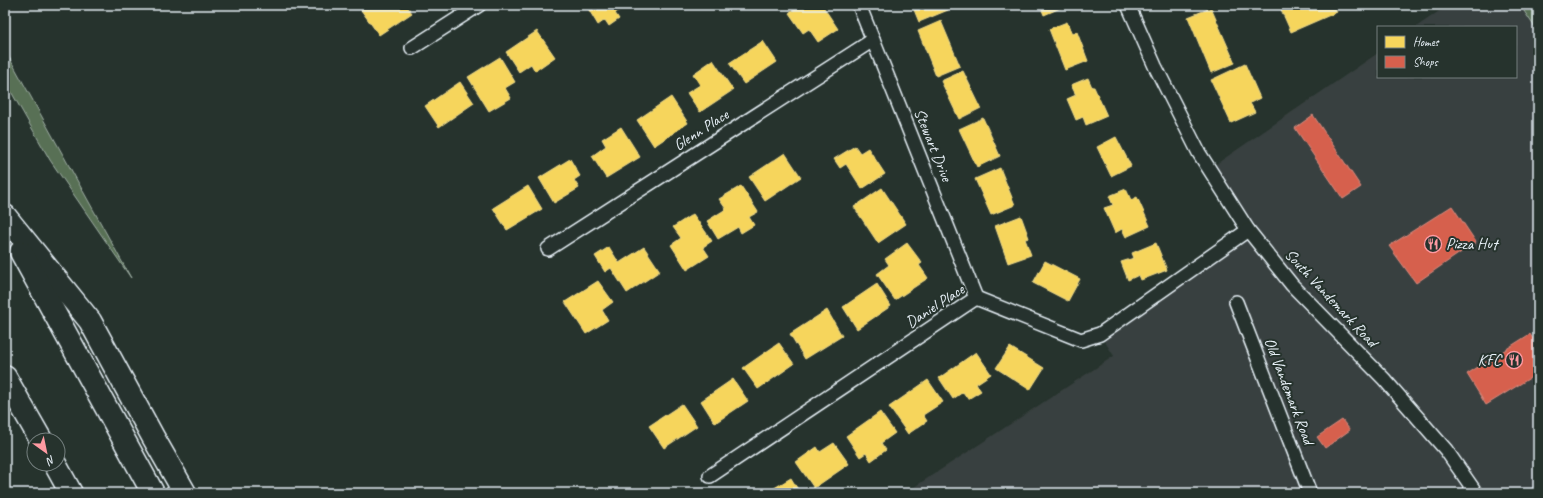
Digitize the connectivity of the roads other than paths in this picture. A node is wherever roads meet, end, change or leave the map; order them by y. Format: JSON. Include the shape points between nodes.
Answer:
{"nodes":[{"id":1,"x":479,"y":5,"type":"edge"},
{"id":2,"x":859,"y":5,"type":"edge"},
{"id":3,"x":1128,"y":5,"type":"edge"},
{"id":4,"x":873,"y":40,"type":"junction"},
{"id":5,"x":412,"y":48,"type":"dead end"},
{"id":6,"x":5,"y":216,"type":"edge"},
{"id":7,"x":5,"y":223,"type":"edge"},
{"id":8,"x":1248,"y":230,"type":"junction"},
{"id":9,"x":548,"y":249,"type":"dead end"},
{"id":10,"x":976,"y":298,"type":"junction"},
{"id":11,"x":1236,"y":302,"type":"dead end"},
{"id":12,"x":5,"y":377,"type":"edge"},
{"id":13,"x":36,"y":432,"type":"edge"},
{"id":14,"x":57,"y":472,"type":"edge"},
{"id":15,"x":59,"y":472,"type":"edge"},
{"id":16,"x":710,"y":476,"type":"dead end"},
{"id":17,"x":65,"y":493,"type":"edge"},
{"id":18,"x":71,"y":493,"type":"edge"},
{"id":19,"x":153,"y":493,"type":"edge"},
{"id":20,"x":185,"y":493,"type":"edge"},
{"id":21,"x":1310,"y":493,"type":"edge"},
{"id":22,"x":1476,"y":493,"type":"edge"}],
"edges":[{"from":1,"to":5,"type":"street"},
{"from":2,"to":4,"type":"street","name":"Stewart Drive"},
{"from":3,"to":8,"type":"street","name":"South Vandemark Road","via":[[1155,66],[1199,153]]},
{"from":4,"to":9,"type":"street","name":"Glenn Place"},
{"from":4,"to":10,"type":"street","name":"Stewart Drive"},
{"from":6,"to":20,"type":"highway","via":[[90,321]]},
{"from":7,"to":19,"type":"highway"},
{"from":8,"to":10,"type":"street","name":"Daniel Place","via":[[1100,334],[1081,340]]},
{"from":8,"to":22,"type":"street","name":"South Vandemark Road","via":[[1292,285],[1384,379],[1446,450]]},
{"from":10,"to":16,"type":"street","name":"Daniel Place"},
{"from":11,"to":21,"type":"street","name":"Old Vandemark Road"},
{"from":12,"to":13,"type":"highway"},
{"from":14,"to":17,"type":"highway"},
{"from":15,"to":18,"type":"highway"}]}
